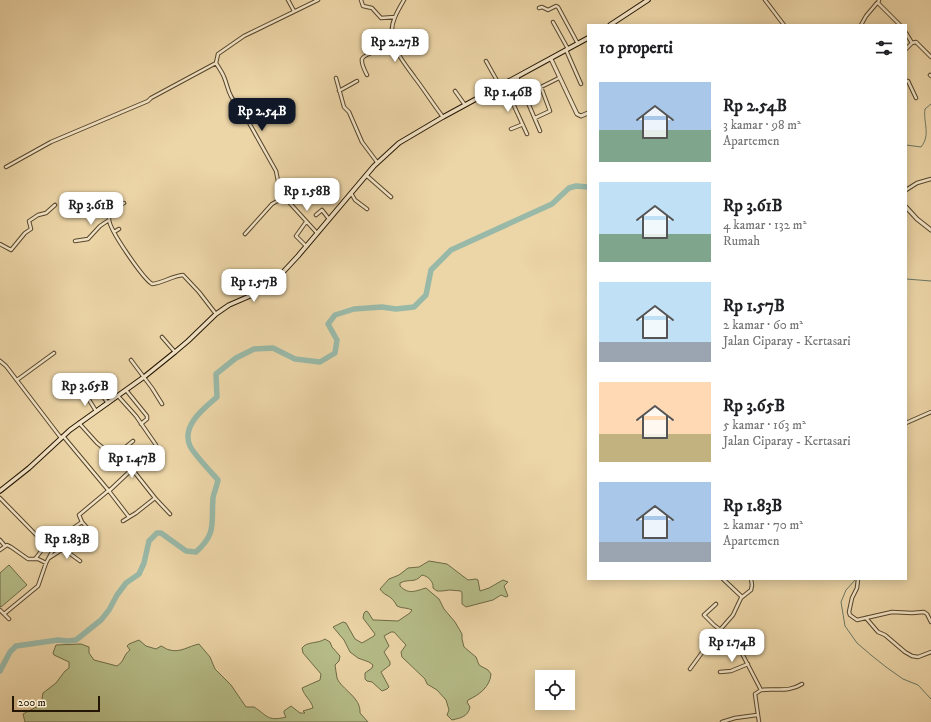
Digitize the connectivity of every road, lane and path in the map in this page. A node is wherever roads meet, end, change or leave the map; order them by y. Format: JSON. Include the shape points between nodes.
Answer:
{"nodes":[{"id":1,"x":288,"y":0,"type":"edge"},
{"id":2,"x":318,"y":0,"type":"edge"},
{"id":3,"x":361,"y":0,"type":"edge"},
{"id":4,"x":404,"y":0,"type":"edge"},
{"id":5,"x":648,"y":0,"type":"edge"},
{"id":6,"x":765,"y":0,"type":"edge"},
{"id":7,"x":878,"y":1,"type":"edge"},
{"id":8,"x":539,"y":8,"type":"dead end"},
{"id":9,"x":294,"y":11,"type":"junction"},
{"id":10,"x":395,"y":17,"type":"junction"},
{"id":11,"x":553,"y":22,"type":"dead end"},
{"id":12,"x":612,"y":24,"type":"edge"},
{"id":13,"x":783,"y":24,"type":"edge"},
{"id":14,"x":862,"y":24,"type":"edge"},
{"id":15,"x":899,"y":24,"type":"edge"},
{"id":16,"x":907,"y":35,"type":"edge"},
{"id":17,"x":587,"y":39,"type":"edge"},
{"id":18,"x":912,"y":43,"type":"junction"},
{"id":19,"x":578,"y":44,"type":"junction"},
{"id":20,"x":396,"y":46,"type":"junction"},
{"id":21,"x":907,"y":48,"type":"edge"},
{"id":22,"x":567,"y":50,"type":"junction"},
{"id":23,"x":931,"y":57,"type":"edge"},
{"id":24,"x":551,"y":59,"type":"junction"},
{"id":25,"x":486,"y":61,"type":"dead end"},
{"id":26,"x":216,"y":63,"type":"junction"},
{"id":27,"x":367,"y":75,"type":"dead end"},
{"id":28,"x":517,"y":77,"type":"junction"},
{"id":29,"x":336,"y":78,"type":"dead end"},
{"id":30,"x":559,"y":78,"type":"junction"},
{"id":31,"x":357,"y":81,"type":"dead end"},
{"id":32,"x":907,"y":81,"type":"edge"},
{"id":33,"x":581,"y":84,"type":"dead end"},
{"id":34,"x":502,"y":85,"type":"junction"},
{"id":35,"x":541,"y":87,"type":"junction"},
{"id":36,"x":339,"y":91,"type":"junction"},
{"id":37,"x":456,"y":91,"type":"dead end"},
{"id":38,"x":525,"y":95,"type":"junction"},
{"id":39,"x":916,"y":98,"type":"dead end"},
{"id":40,"x":465,"y":105,"type":"junction"},
{"id":41,"x":587,"y":113,"type":"edge"},
{"id":42,"x":442,"y":117,"type":"junction"},
{"id":43,"x":535,"y":118,"type":"junction"},
{"id":44,"x":521,"y":124,"type":"junction"},
{"id":45,"x":511,"y":129,"type":"dead end"},
{"id":46,"x":540,"y":131,"type":"dead end"},
{"id":47,"x":527,"y":134,"type":"dead end"},
{"id":48,"x":377,"y":162,"type":"junction"},
{"id":49,"x":6,"y":166,"type":"dead end"},
{"id":50,"x":366,"y":175,"type":"junction"},
{"id":51,"x":931,"y":180,"type":"edge"},
{"id":52,"x":907,"y":189,"type":"edge"},
{"id":53,"x":351,"y":192,"type":"junction"},
{"id":54,"x":391,"y":197,"type":"dead end"},
{"id":55,"x":287,"y":200,"type":"junction"},
{"id":56,"x":124,"y":203,"type":"dead end"},
{"id":57,"x":55,"y":205,"type":"dead end"},
{"id":58,"x":907,"y":208,"type":"edge"},
{"id":59,"x":367,"y":209,"type":"dead end"},
{"id":60,"x":316,"y":215,"type":"dead end"},
{"id":61,"x":329,"y":219,"type":"junction"},
{"id":62,"x":109,"y":220,"type":"junction"},
{"id":63,"x":306,"y":222,"type":"junction"},
{"id":64,"x":119,"y":229,"type":"dead end"},
{"id":65,"x":931,"y":230,"type":"edge"},
{"id":66,"x":114,"y":232,"type":"junction"},
{"id":67,"x":317,"y":233,"type":"junction"},
{"id":68,"x":245,"y":234,"type":"dead end"},
{"id":69,"x":76,"y":241,"type":"dead end"},
{"id":70,"x":0,"y":244,"type":"edge"},
{"id":71,"x":307,"y":246,"type":"junction"},
{"id":72,"x":216,"y":314,"type":"junction"},
{"id":73,"x":162,"y":337,"type":"dead end"},
{"id":74,"x":175,"y":352,"type":"junction"},
{"id":75,"x":54,"y":353,"type":"dead end"},
{"id":76,"x":131,"y":360,"type":"dead end"},
{"id":77,"x":0,"y":361,"type":"edge"},
{"id":78,"x":144,"y":377,"type":"junction"},
{"id":79,"x":18,"y":380,"type":"junction"},
{"id":80,"x":126,"y":390,"type":"junction"},
{"id":81,"x":100,"y":392,"type":"dead end"},
{"id":82,"x":86,"y":395,"type":"dead end"},
{"id":83,"x":118,"y":396,"type":"junction"},
{"id":84,"x":108,"y":403,"type":"junction"},
{"id":85,"x":162,"y":404,"type":"dead end"},
{"id":86,"x":96,"y":411,"type":"junction"},
{"id":87,"x":931,"y":412,"type":"edge"},
{"id":88,"x":907,"y":423,"type":"edge"},
{"id":89,"x":79,"y":424,"type":"junction"},
{"id":90,"x":141,"y":424,"type":"junction"},
{"id":91,"x":62,"y":437,"type":"junction"},
{"id":92,"x":133,"y":441,"type":"dead end"},
{"id":93,"x":156,"y":445,"type":"dead end"},
{"id":94,"x":113,"y":457,"type":"junction"},
{"id":95,"x":145,"y":457,"type":"dead end"},
{"id":96,"x":104,"y":465,"type":"dead end"},
{"id":97,"x":118,"y":465,"type":"dead end"},
{"id":98,"x":132,"y":469,"type":"junction"},
{"id":99,"x":109,"y":490,"type":"junction"},
{"id":100,"x":0,"y":491,"type":"edge"},
{"id":101,"x":0,"y":498,"type":"edge"},
{"id":102,"x":155,"y":498,"type":"junction"},
{"id":103,"x":170,"y":514,"type":"dead end"},
{"id":104,"x":129,"y":517,"type":"junction"},
{"id":105,"x":123,"y":521,"type":"dead end"},
{"id":106,"x":82,"y":522,"type":"junction"},
{"id":107,"x":0,"y":540,"type":"edge"},
{"id":108,"x":5,"y":546,"type":"junction"},
{"id":109,"x":64,"y":548,"type":"junction"},
{"id":110,"x":0,"y":550,"type":"edge"},
{"id":111,"x":48,"y":558,"type":"junction"},
{"id":112,"x":35,"y":559,"type":"junction"},
{"id":113,"x":80,"y":561,"type":"dead end"},
{"id":114,"x":46,"y":563,"type":"junction"},
{"id":115,"x":723,"y":580,"type":"edge"},
{"id":116,"x":751,"y":580,"type":"edge"},
{"id":117,"x":858,"y":580,"type":"edge"},
{"id":118,"x":742,"y":597,"type":"junction"},
{"id":119,"x":716,"y":604,"type":"dead end"},
{"id":120,"x":0,"y":610,"type":"edge"},
{"id":121,"x":4,"y":614,"type":"junction"},
{"id":122,"x":866,"y":618,"type":"junction"},
{"id":123,"x":9,"y":619,"type":"dead end"},
{"id":124,"x":931,"y":622,"type":"edge"},
{"id":125,"x":720,"y":630,"type":"junction"},
{"id":126,"x":931,"y":652,"type":"edge"},
{"id":127,"x":748,"y":664,"type":"junction"},
{"id":128,"x":690,"y":669,"type":"dead end"},
{"id":129,"x":720,"y":672,"type":"dead end"},
{"id":130,"x":802,"y":684,"type":"dead end"},
{"id":131,"x":760,"y":690,"type":"junction"},
{"id":132,"x":757,"y":715,"type":"junction"},
{"id":133,"x":729,"y":721,"type":"edge"},
{"id":134,"x":722,"y":722,"type":"edge"},
{"id":135,"x":759,"y":722,"type":"edge"}],
"edges":[{"from":1,"to":9,"type":"street"},
{"from":2,"to":9,"type":"street"},
{"from":3,"to":10,"type":"street","via":[[363,6],[372,8],[381,18]]},
{"from":4,"to":10,"type":"street"},
{"from":5,"to":12,"type":"main road"},
{"from":6,"to":13,"type":"street"},
{"from":7,"to":14,"type":"street"},
{"from":7,"to":15,"type":"street"},
{"from":8,"to":19,"type":"street","via":[[548,10],[558,7]]},
{"from":9,"to":26,"type":"street","via":[[244,36],[218,54]]},
{"from":10,"to":20,"type":"street","via":[[392,33]]},
{"from":11,"to":22,"type":"street"},
{"from":16,"to":18,"type":"street"},
{"from":17,"to":19,"type":"main road"},
{"from":18,"to":21,"type":"street"},
{"from":18,"to":23,"type":"street","via":[[916,42]]},
{"from":19,"to":22,"type":"main road"},
{"from":20,"to":27,"type":"street","via":[[364,56],[362,60]]},
{"from":20,"to":42,"type":"street","via":[[404,65]]},
{"from":22,"to":24,"type":"main road"},
{"from":22,"to":33,"type":"street"},
{"from":24,"to":28,"type":"main road"},
{"from":24,"to":30,"type":"street"},
{"from":25,"to":34,"type":"street"},
{"from":26,"to":49,"type":"street","via":[[141,105],[50,142]]},
{"from":26,"to":55,"type":"street","via":[[234,100],[247,109],[252,109],[248,121],[276,171],[278,181],[292,197]]},
{"from":28,"to":34,"type":"main road"},
{"from":28,"to":38,"type":"street"},
{"from":29,"to":36,"type":"street"},
{"from":30,"to":35,"type":"street"},
{"from":30,"to":41,"type":"street","via":[[577,114],[581,116]]},
{"from":31,"to":36,"type":"street"},
{"from":32,"to":39,"type":"street"},
{"from":34,"to":40,"type":"main road"},
{"from":34,"to":44,"type":"street"},
{"from":35,"to":38,"type":"street"},
{"from":35,"to":43,"type":"street","via":[[550,111]]},
{"from":36,"to":48,"type":"street","via":[[344,107],[349,112],[362,142]]},
{"from":37,"to":40,"type":"street"},
{"from":38,"to":43,"type":"street"},
{"from":40,"to":42,"type":"main road"},
{"from":42,"to":48,"type":"main road","via":[[409,136]]},
{"from":43,"to":46,"type":"street"},
{"from":44,"to":45,"type":"street"},
{"from":44,"to":47,"type":"street"},
{"from":48,"to":50,"type":"main road"},
{"from":50,"to":53,"type":"main road"},
{"from":50,"to":54,"type":"street"},
{"from":51,"to":52,"type":"street","via":[[917,183]]},
{"from":53,"to":59,"type":"street","via":[[355,200]]},
{"from":53,"to":61,"type":"main road"},
{"from":55,"to":63,"type":"street"},
{"from":55,"to":68,"type":"street","via":[[277,200],[272,204]]},
{"from":56,"to":62,"type":"street","via":[[109,213]]},
{"from":57,"to":70,"type":"street","via":[[46,213],[29,221],[32,228],[11,250]]},
{"from":58,"to":65,"type":"street"},
{"from":60,"to":61,"type":"street","via":[[322,210]]},
{"from":61,"to":67,"type":"main road"},
{"from":62,"to":66,"type":"street"},
{"from":62,"to":69,"type":"street","via":[[88,239]]},
{"from":63,"to":67,"type":"street"},
{"from":63,"to":71,"type":"street","via":[[296,236]]},
{"from":64,"to":66,"type":"street"},
{"from":66,"to":72,"type":"street","via":[[147,281],[156,284],[183,275]]},
{"from":67,"to":71,"type":"main road"},
{"from":71,"to":72,"type":"main road","via":[[272,284]]},
{"from":72,"to":74,"type":"main road"},
{"from":73,"to":74,"type":"street"},
{"from":74,"to":78,"type":"main road"},
{"from":75,"to":79,"type":"street"},
{"from":76,"to":78,"type":"street"},
{"from":77,"to":79,"type":"street"},
{"from":78,"to":80,"type":"main road"},
{"from":78,"to":85,"type":"street"},
{"from":79,"to":91,"type":"street"},
{"from":80,"to":83,"type":"main road"},
{"from":80,"to":90,"type":"street","via":[[147,416]]},
{"from":81,"to":84,"type":"street"},
{"from":82,"to":86,"type":"street"},
{"from":83,"to":84,"type":"main road"},
{"from":83,"to":90,"type":"street"},
{"from":84,"to":86,"type":"main road"},
{"from":86,"to":89,"type":"main road"},
{"from":87,"to":88,"type":"street"},
{"from":89,"to":91,"type":"main road"},
{"from":89,"to":94,"type":"street"},
{"from":90,"to":93,"type":"street"},
{"from":91,"to":99,"type":"street"},
{"from":91,"to":100,"type":"main road"},
{"from":92,"to":94,"type":"street"},
{"from":94,"to":96,"type":"street"},
{"from":94,"to":97,"type":"street"},
{"from":95,"to":98,"type":"street"},
{"from":98,"to":99,"type":"street"},
{"from":98,"to":102,"type":"street"},
{"from":99,"to":104,"type":"street"},
{"from":99,"to":106,"type":"street","via":[[79,515]]},
{"from":101,"to":112,"type":"street","via":[[45,544]]},
{"from":102,"to":103,"type":"street"},
{"from":102,"to":104,"type":"street"},
{"from":104,"to":105,"type":"street"},
{"from":106,"to":109,"type":"street","via":[[89,532]]},
{"from":106,"to":111,"type":"street","via":[[60,537]]},
{"from":107,"to":108,"type":"street"},
{"from":108,"to":110,"type":"street"},
{"from":108,"to":112,"type":"street","via":[[11,546],[28,559]]},
{"from":109,"to":111,"type":"street"},
{"from":109,"to":113,"type":"street"},
{"from":111,"to":114,"type":"street"},
{"from":112,"to":114,"type":"street"},
{"from":114,"to":121,"type":"street","via":[[38,586]]},
{"from":115,"to":118,"type":"street"},
{"from":116,"to":118,"type":"street","via":[[751,590]]},
{"from":117,"to":122,"type":"street","via":[[849,612],[857,620]]},
{"from":118,"to":125,"type":"street"},
{"from":119,"to":125,"type":"street","via":[[704,615]]},
{"from":120,"to":121,"type":"street"},
{"from":121,"to":123,"type":"street"},
{"from":122,"to":124,"type":"street","via":[[892,612],[924,612]]},
{"from":122,"to":126,"type":"street","via":[[878,632],[904,652],[918,657]]},
{"from":125,"to":127,"type":"street","via":[[736,642]]},
{"from":125,"to":128,"type":"street"},
{"from":127,"to":129,"type":"street"},
{"from":127,"to":131,"type":"street"},
{"from":130,"to":131,"type":"street","via":[[785,691]]},
{"from":131,"to":132,"type":"street","via":[[755,694]]},
{"from":132,"to":133,"type":"street"},
{"from":132,"to":135,"type":"street"},
{"from":133,"to":134,"type":"street"}]}
